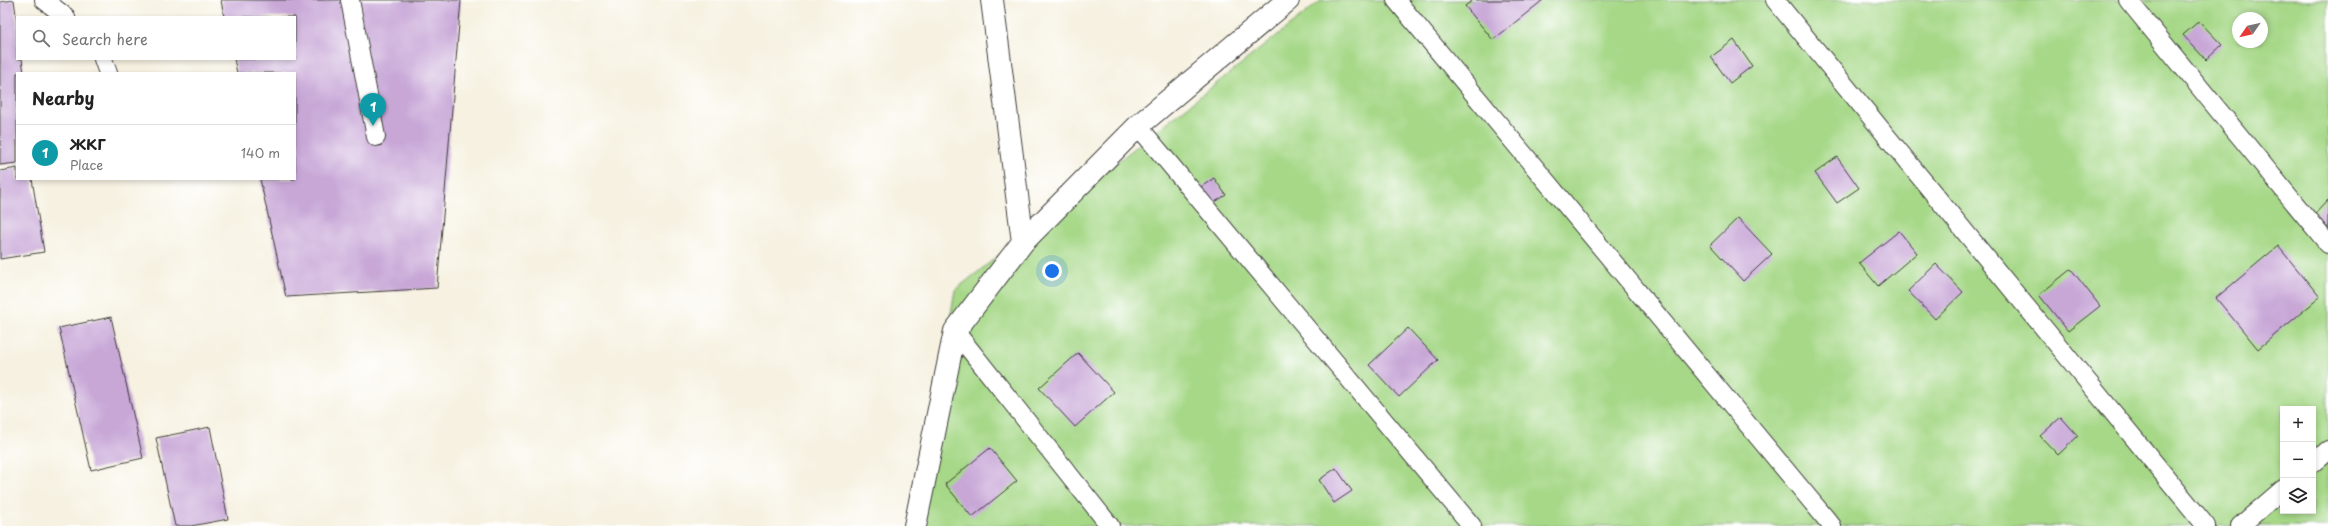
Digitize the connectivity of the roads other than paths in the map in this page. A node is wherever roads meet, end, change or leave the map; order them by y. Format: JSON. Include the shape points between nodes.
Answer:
{"nodes":[{"id":1,"x":44,"y":0,"type":"edge"},
{"id":2,"x":350,"y":0,"type":"edge"},
{"id":3,"x":992,"y":0,"type":"edge"},
{"id":4,"x":1288,"y":0,"type":"edge"},
{"id":5,"x":1396,"y":0,"type":"edge"},
{"id":6,"x":1775,"y":0,"type":"edge"},
{"id":7,"x":2128,"y":0,"type":"edge"},
{"id":8,"x":65,"y":16,"type":"edge"},
{"id":9,"x":103,"y":60,"type":"edge"},
{"id":10,"x":108,"y":72,"type":"edge"},
{"id":11,"x":1138,"y":126,"type":"junction"},
{"id":12,"x":376,"y":137,"type":"dead end"},
{"id":13,"x":1023,"y":242,"type":"junction"},
{"id":14,"x":2328,"y":244,"type":"edge"},
{"id":15,"x":955,"y":331,"type":"junction"},
{"id":16,"x":2328,"y":450,"type":"edge"},
{"id":17,"x":2316,"y":460,"type":"edge"},
{"id":18,"x":2280,"y":492,"type":"edge"},
{"id":19,"x":915,"y":526,"type":"edge"},
{"id":20,"x":1110,"y":526,"type":"edge"},
{"id":21,"x":1472,"y":526,"type":"edge"},
{"id":22,"x":1832,"y":526,"type":"edge"},
{"id":23,"x":2206,"y":526,"type":"edge"},
{"id":24,"x":2240,"y":526,"type":"edge"}],
"edges":[{"from":1,"to":8,"type":"lane"},
{"from":2,"to":12,"type":"lane"},
{"from":3,"to":13,"type":"street"},
{"from":4,"to":11,"type":"street"},
{"from":5,"to":22,"type":"lane"},
{"from":6,"to":23,"type":"lane"},
{"from":7,"to":14,"type":"lane"},
{"from":9,"to":10,"type":"lane"},
{"from":11,"to":13,"type":"street"},
{"from":11,"to":21,"type":"lane"},
{"from":13,"to":15,"type":"street"},
{"from":15,"to":19,"type":"street"},
{"from":15,"to":20,"type":"lane"},
{"from":16,"to":17,"type":"lane"},
{"from":18,"to":24,"type":"lane"}]}
